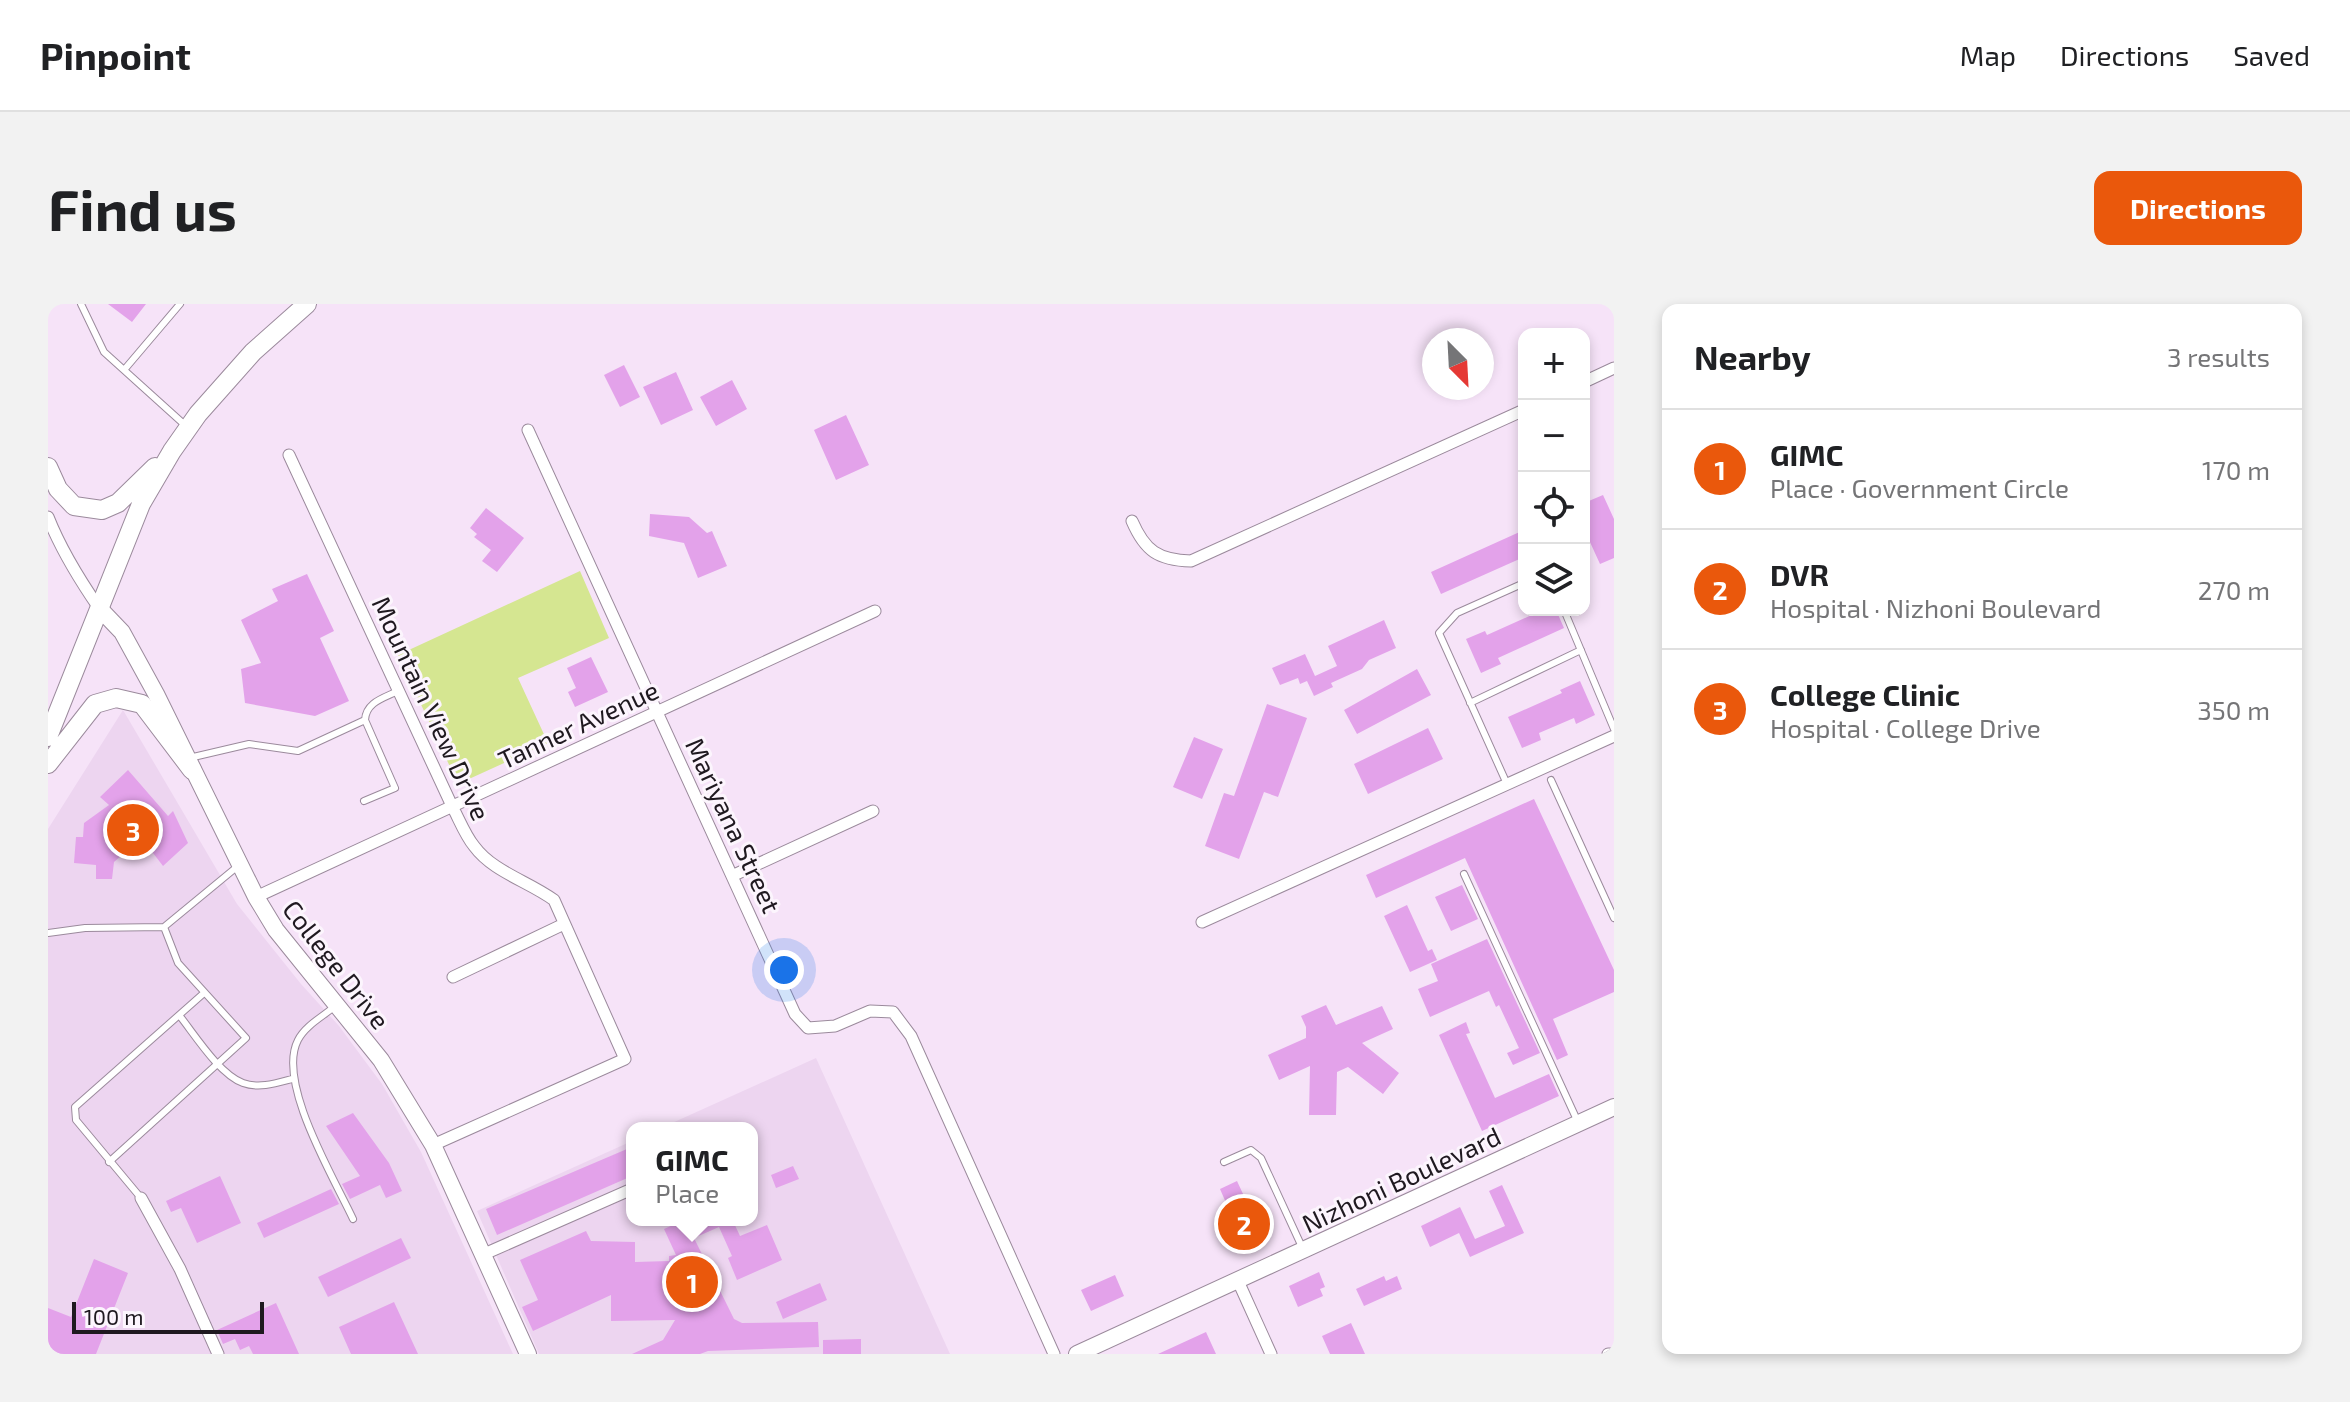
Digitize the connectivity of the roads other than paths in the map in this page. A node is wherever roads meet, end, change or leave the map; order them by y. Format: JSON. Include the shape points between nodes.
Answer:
{"nodes":[{"id":1,"x":81,"y":304,"type":"edge"},
{"id":2,"x":180,"y":304,"type":"edge"},
{"id":3,"x":307,"y":304,"type":"edge"},
{"id":4,"x":1614,"y":368,"type":"edge"},
{"id":5,"x":124,"y":370,"type":"junction"},
{"id":6,"x":1590,"y":379,"type":"edge"},
{"id":7,"x":1518,"y":413,"type":"edge"},
{"id":8,"x":188,"y":429,"type":"junction"},
{"id":9,"x":528,"y":430,"type":"dead end"},
{"id":10,"x":172,"y":451,"type":"junction"},
{"id":11,"x":289,"y":455,"type":"dead end"},
{"id":12,"x":48,"y":467,"type":"edge"},
{"id":13,"x":48,"y":517,"type":"edge"},
{"id":14,"x":1132,"y":521,"type":"dead end"},
{"id":15,"x":1518,"y":586,"type":"edge"},
{"id":16,"x":99,"y":608,"type":"junction"},
{"id":17,"x":875,"y":611,"type":"dead end"},
{"id":18,"x":1567,"y":616,"type":"edge"},
{"id":19,"x":1581,"y":650,"type":"junction"},
{"id":20,"x":398,"y":691,"type":"junction"},
{"id":21,"x":1470,"y":703,"type":"junction"},
{"id":22,"x":657,"y":712,"type":"junction"},
{"id":23,"x":365,"y":720,"type":"junction"},
{"id":24,"x":1614,"y":729,"type":"edge"},
{"id":25,"x":1614,"y":736,"type":"edge"},
{"id":26,"x":48,"y":737,"type":"edge"},
{"id":27,"x":48,"y":764,"type":"edge"},
{"id":28,"x":190,"y":764,"type":"junction"},
{"id":29,"x":1551,"y":780,"type":"dead end"},
{"id":30,"x":1507,"y":784,"type":"junction"},
{"id":31,"x":364,"y":801,"type":"dead end"},
{"id":32,"x":452,"y":806,"type":"junction"},
{"id":33,"x":873,"y":811,"type":"dead end"},
{"id":34,"x":240,"y":865,"type":"junction"},
{"id":35,"x":1464,"y":874,"type":"dead end"},
{"id":36,"x":734,"y":875,"type":"junction"},
{"id":37,"x":256,"y":897,"type":"junction"},
{"id":38,"x":1614,"y":918,"type":"edge"},
{"id":39,"x":1202,"y":922,"type":"dead end"},
{"id":40,"x":564,"y":924,"type":"junction"},
{"id":41,"x":164,"y":927,"type":"junction"},
{"id":42,"x":48,"y":933,"type":"edge"},
{"id":43,"x":453,"y":977,"type":"dead end"},
{"id":44,"x":204,"y":993,"type":"junction"},
{"id":45,"x":337,"y":1005,"type":"junction"},
{"id":46,"x":179,"y":1015,"type":"junction"},
{"id":47,"x":219,"y":1065,"type":"junction"},
{"id":48,"x":292,"y":1079,"type":"junction"},
{"id":49,"x":1614,"y":1107,"type":"edge"},
{"id":50,"x":1579,"y":1124,"type":"junction"},
{"id":51,"x":433,"y":1145,"type":"junction"},
{"id":52,"x":109,"y":1162,"type":"junction"},
{"id":53,"x":1224,"y":1162,"type":"dead end"},
{"id":54,"x":626,"y":1192,"type":"edge"},
{"id":55,"x":141,"y":1198,"type":"joint"},
{"id":56,"x":353,"y":1219,"type":"dead end"},
{"id":57,"x":1304,"y":1250,"type":"junction"},
{"id":58,"x":482,"y":1255,"type":"junction"},
{"id":59,"x":1238,"y":1281,"type":"junction"},
{"id":60,"x":218,"y":1354,"type":"edge"},
{"id":61,"x":528,"y":1354,"type":"edge"},
{"id":62,"x":1054,"y":1354,"type":"edge"},
{"id":63,"x":1077,"y":1354,"type":"edge"},
{"id":64,"x":1271,"y":1354,"type":"edge"}],
"edges":[{"from":1,"to":5,"type":"lane","via":[[104,352]]},
{"from":2,"to":5,"type":"lane"},
{"from":3,"to":8,"type":"main road","via":[[253,352]]},
{"from":4,"to":6,"type":"street"},
{"from":5,"to":8,"type":"lane"},
{"from":7,"to":14,"type":"street","via":[[1191,561],[1156,554]]},
{"from":8,"to":10,"type":"main road"},
{"from":9,"to":22,"type":"street","name":"Mariyana Street"},
{"from":10,"to":12,"type":"main road","via":[[118,503],[102,510],[74,506]]},
{"from":10,"to":16,"type":"main road","via":[[141,504]]},
{"from":11,"to":20,"type":"street","name":"Mountain View Drive"},
{"from":13,"to":16,"type":"street","via":[[74,572]]},
{"from":15,"to":21,"type":"lane","via":[[1457,613],[1439,633]]},
{"from":16,"to":26,"type":"main road"},
{"from":16,"to":28,"type":"main road","name":"College Drive","via":[[122,632]]},
{"from":17,"to":22,"type":"street","name":"Tanner Avenue"},
{"from":18,"to":19,"type":"lane"},
{"from":19,"to":21,"type":"lane"},
{"from":19,"to":24,"type":"lane"},
{"from":20,"to":23,"type":"lane","via":[[371,704]]},
{"from":20,"to":32,"type":"street","name":"Mountain View Drive"},
{"from":21,"to":30,"type":"lane"},
{"from":22,"to":32,"type":"street","name":"Tanner Avenue"},
{"from":22,"to":36,"type":"street","name":"Mariyana Street"},
{"from":23,"to":28,"type":"lane","via":[[298,751],[249,744]]},
{"from":23,"to":31,"type":"lane","via":[[395,788]]},
{"from":25,"to":30,"type":"street"},
{"from":27,"to":28,"type":"main road","via":[[95,704],[116,698],[142,704]]},
{"from":28,"to":34,"type":"main road","name":"College Drive"},
{"from":29,"to":38,"type":"lane"},
{"from":30,"to":39,"type":"street"},
{"from":32,"to":37,"type":"street","name":"Tanner Avenue"},
{"from":32,"to":40,"type":"street","name":"Mountain View Drive","via":[[474,846],[495,866],[554,900]]},
{"from":33,"to":36,"type":"street"},
{"from":34,"to":37,"type":"main road","name":"College Drive"},
{"from":34,"to":41,"type":"lane"},
{"from":35,"to":50,"type":"lane"},
{"from":36,"to":62,"type":"street","name":"Mariyana Street","via":[[795,1014],[808,1028],[835,1026],[870,1011],[893,1012],[911,1036]]},
{"from":37,"to":45,"type":"main road","name":"College Drive"},
{"from":40,"to":43,"type":"street"},
{"from":40,"to":51,"type":"street","name":"Mountain View Drive","via":[[625,1059]]},
{"from":41,"to":42,"type":"lane"},
{"from":41,"to":44,"type":"lane","via":[[178,963]]},
{"from":44,"to":46,"type":"lane"},
{"from":44,"to":47,"type":"lane","via":[[246,1038]]},
{"from":45,"to":48,"type":"lane","via":[[299,1038]]},
{"from":45,"to":51,"type":"main road","name":"College Drive","via":[[381,1060]]},
{"from":46,"to":47,"type":"lane"},
{"from":46,"to":52,"type":"lane","via":[[75,1107],[76,1120]]},
{"from":47,"to":48,"type":"lane","via":[[254,1085]]},
{"from":47,"to":52,"type":"lane"},
{"from":48,"to":56,"type":"lane"},
{"from":49,"to":50,"type":"main road","name":"Nizhoni Boulevard"},
{"from":50,"to":57,"type":"main road","name":"Nizhoni Boulevard"},
{"from":51,"to":58,"type":"main road","name":"College Drive"},
{"from":52,"to":55,"type":"lane"},
{"from":53,"to":57,"type":"lane","via":[[1251,1150],[1261,1158]]},
{"from":54,"to":58,"type":"street"},
{"from":55,"to":60,"type":"street"},
{"from":57,"to":59,"type":"main road","name":"Nizhoni Boulevard"},
{"from":58,"to":61,"type":"main road","name":"College Drive"},
{"from":59,"to":63,"type":"main road","name":"Nizhoni Boulevard"},
{"from":59,"to":64,"type":"street"}]}
